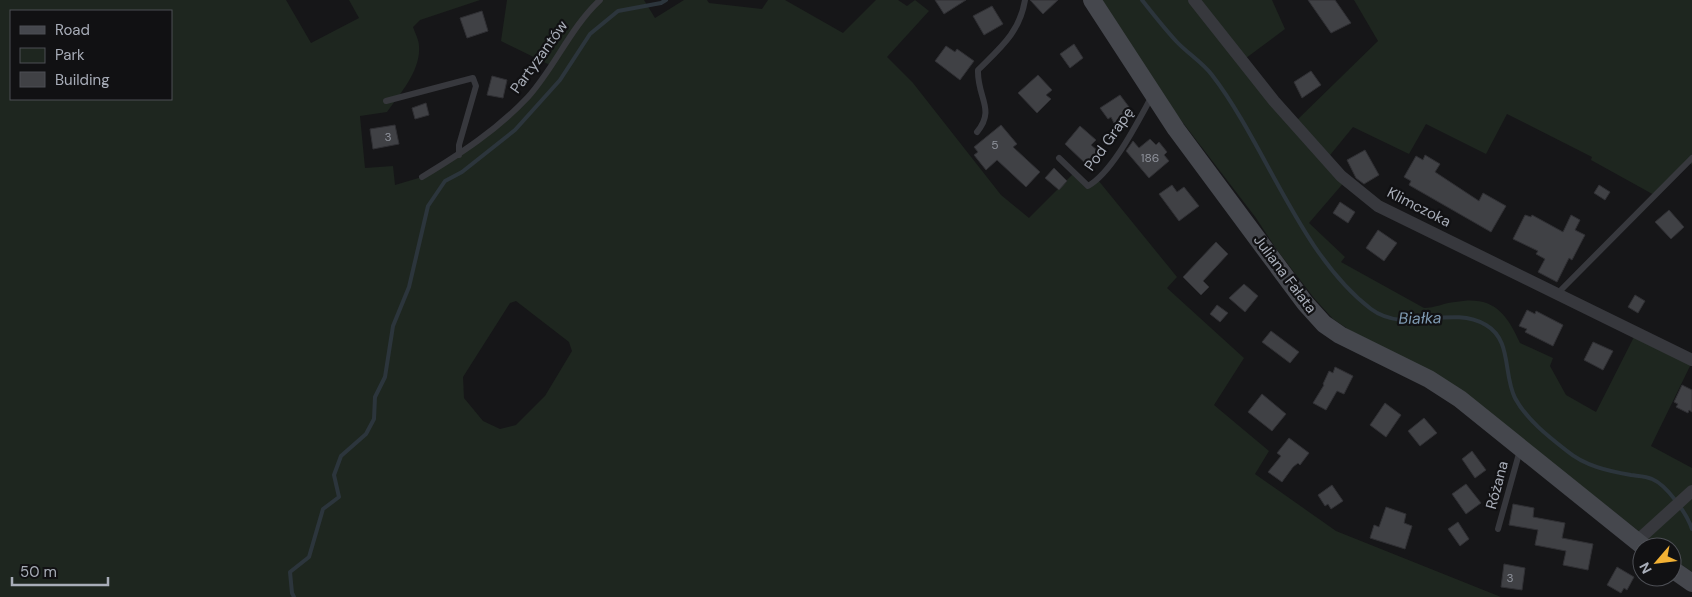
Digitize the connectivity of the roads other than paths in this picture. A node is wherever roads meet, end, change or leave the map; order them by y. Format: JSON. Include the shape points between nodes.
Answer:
{"nodes":[{"id":1,"x":600,"y":0,"type":"edge"},
{"id":2,"x":1026,"y":0,"type":"edge"},
{"id":3,"x":1092,"y":0,"type":"edge"},
{"id":4,"x":1194,"y":0,"type":"edge"},
{"id":5,"x":1153,"y":95,"type":"junction"},
{"id":6,"x":386,"y":101,"type":"dead end"},
{"id":7,"x":977,"y":132,"type":"dead end"},
{"id":8,"x":459,"y":155,"type":"junction"},
{"id":9,"x":1059,"y":158,"type":"dead end"},
{"id":10,"x":1692,"y":158,"type":"edge"},
{"id":11,"x":422,"y":177,"type":"dead end"},
{"id":12,"x":1557,"y":294,"type":"junction"},
{"id":13,"x":1692,"y":360,"type":"edge"},
{"id":14,"x":1520,"y":448,"type":"junction"},
{"id":15,"x":1692,"y":491,"type":"edge"},
{"id":16,"x":1498,"y":529,"type":"dead end"},
{"id":17,"x":1645,"y":537,"type":"edge"},
{"id":18,"x":1632,"y":538,"type":"edge"}],
"edges":[{"from":1,"to":8,"type":"lane","name":"Partyzantów","via":[[588,12],[529,96],[498,126]]},
{"from":2,"to":7,"type":"lane","via":[[1020,23],[978,70],[978,83],[987,114],[986,122]]},
{"from":3,"to":5,"type":"street","name":"Juliana Fałata"},
{"from":4,"to":12,"type":"street","name":"Klimczoka","via":[[1274,101],[1341,176],[1378,206]]},
{"from":5,"to":9,"type":"lane","name":"Pod Grapę","via":[[1098,180],[1088,186]]},
{"from":5,"to":14,"type":"street","name":"Juliana Fałata","via":[[1290,283],[1324,324],[1429,379],[1460,399]]},
{"from":6,"to":8,"type":"lane","via":[[473,78],[476,86]]},
{"from":8,"to":11,"type":"lane","name":"Partyzantów"},
{"from":10,"to":12,"type":"lane"},
{"from":12,"to":13,"type":"street","name":"Klimczoka"},
{"from":14,"to":16,"type":"lane","name":"Różana"},
{"from":14,"to":18,"type":"street","name":"Juliana Fałata"},
{"from":15,"to":17,"type":"street"}]}
